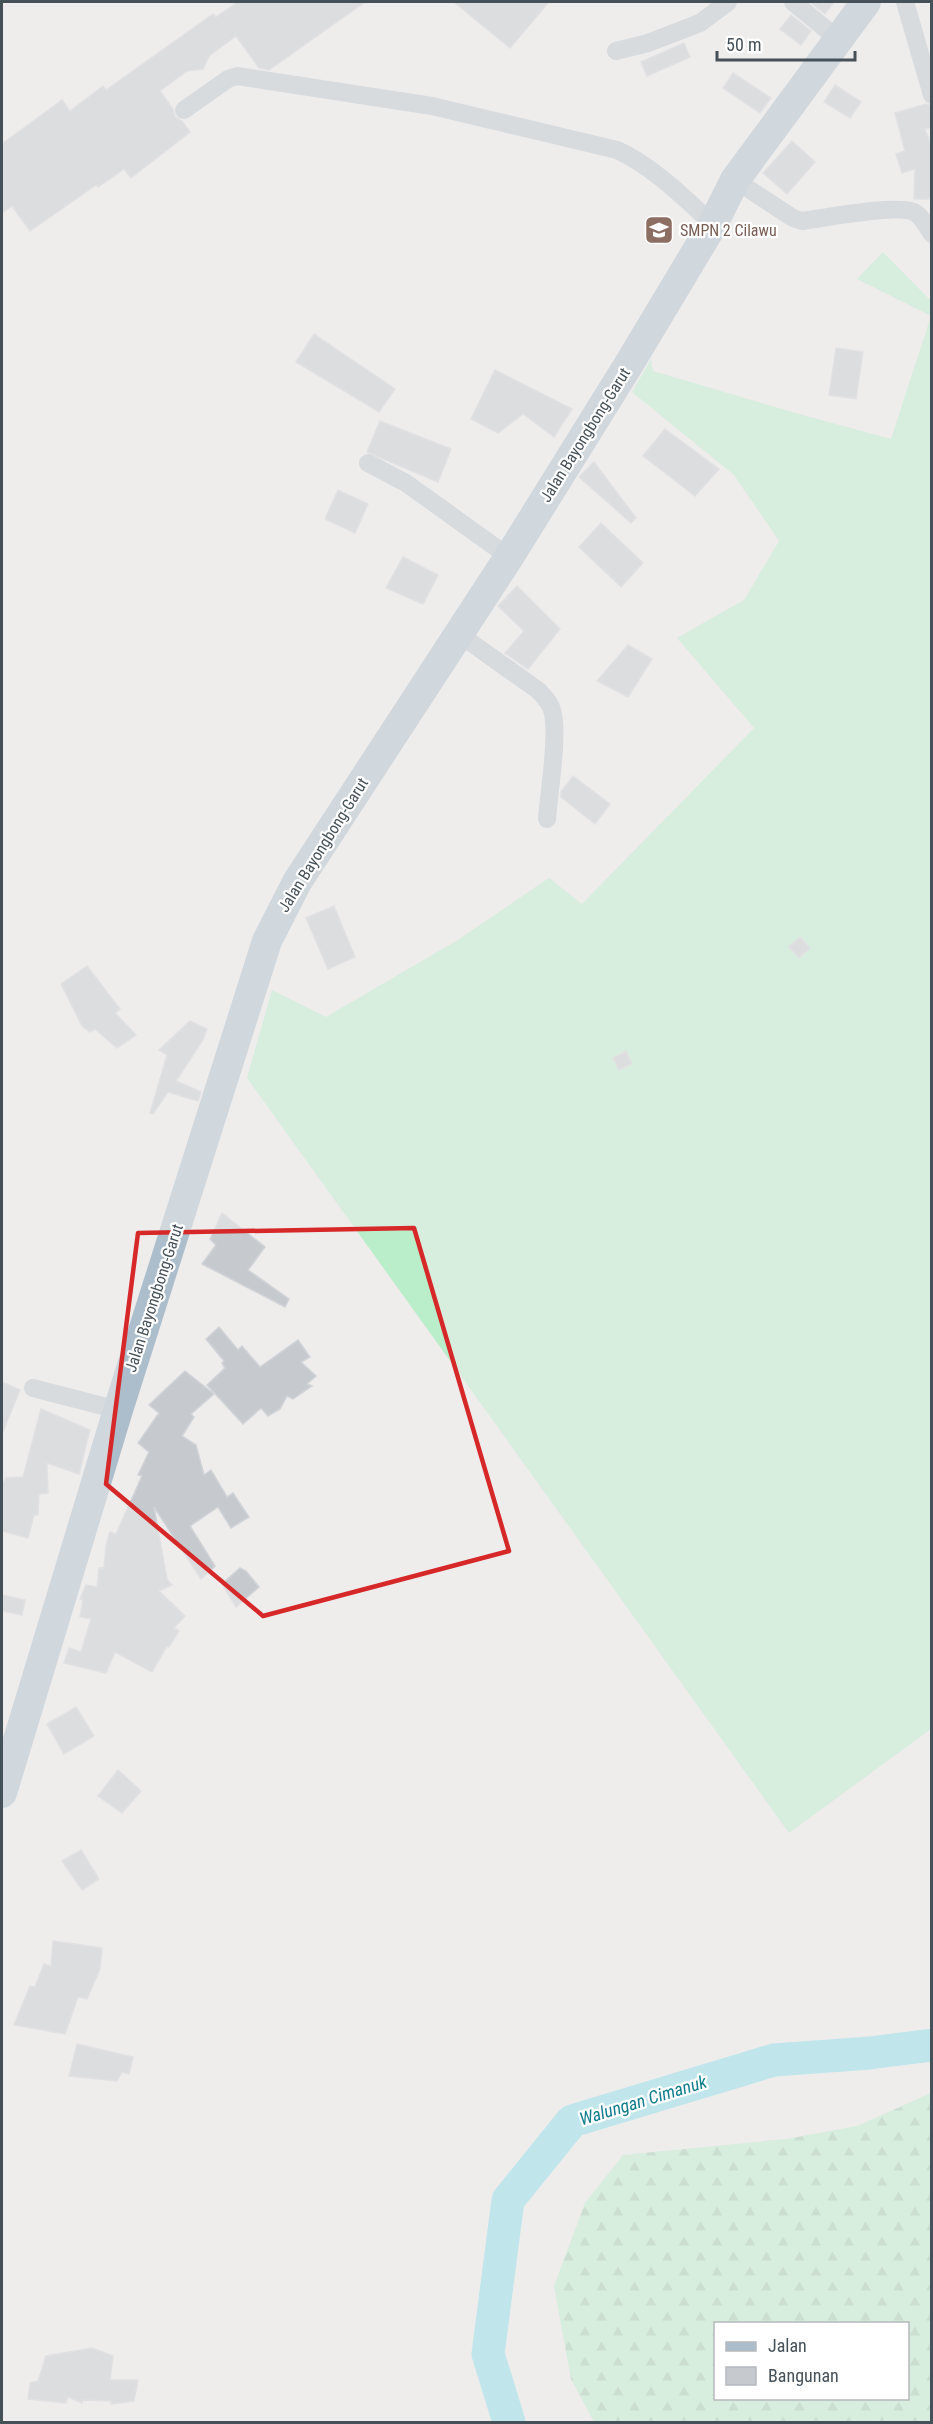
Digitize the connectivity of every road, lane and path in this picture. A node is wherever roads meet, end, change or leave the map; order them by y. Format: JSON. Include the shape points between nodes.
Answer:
{"nodes":[{"id":1,"x":728,"y":2,"type":"edge"},
{"id":2,"x":793,"y":2,"type":"edge"},
{"id":3,"x":866,"y":2,"type":"edge"},
{"id":4,"x":905,"y":2,"type":"edge"},
{"id":5,"x":838,"y":39,"type":"junction"},
{"id":6,"x":616,"y":51,"type":"dead end"},
{"id":7,"x":932,"y":95,"type":"edge"},
{"id":8,"x":184,"y":110,"type":"dead end"},
{"id":9,"x":735,"y":180,"type":"junction"},
{"id":10,"x":713,"y":224,"type":"junction"},
{"id":11,"x":932,"y":234,"type":"edge"},
{"id":12,"x":368,"y":463,"type":"dead end"},
{"id":13,"x":509,"y":557,"type":"junction"},
{"id":14,"x":459,"y":634,"type":"junction"},
{"id":15,"x":547,"y":819,"type":"dead end"},
{"id":16,"x":33,"y":1388,"type":"dead end"},
{"id":17,"x":118,"y":1410,"type":"junction"},
{"id":18,"x":2,"y":1793,"type":"edge"}],
"edges":[{"from":1,"to":6,"type":"street","via":[[700,23]]},
{"from":2,"to":5,"type":"street"},
{"from":3,"to":5,"type":"main road","name":"Jalan Bayongbong-Garut"},
{"from":4,"to":7,"type":"street"},
{"from":5,"to":9,"type":"main road","name":"Jalan Bayongbong-Garut"},
{"from":8,"to":10,"type":"street","via":[[237,76],[432,106],[617,150],[637,159]]},
{"from":9,"to":10,"type":"main road","name":"Jalan Bayongbong-Garut"},
{"from":9,"to":11,"type":"street","via":[[802,221],[902,210],[914,212]]},
{"from":10,"to":13,"type":"main road","name":"Jalan Bayongbong-Garut"},
{"from":12,"to":13,"type":"street","via":[[406,483]]},
{"from":13,"to":14,"type":"main road","name":"Jalan Bayongbong-Garut"},
{"from":14,"to":15,"type":"street","via":[[548,700],[554,731]]},
{"from":14,"to":17,"type":"main road","name":"Jalan Bayongbong-Garut","via":[[297,882],[267,941]]},
{"from":16,"to":17,"type":"street"},
{"from":17,"to":18,"type":"main road","name":"Jalan Bayongbong-Garut"}]}
